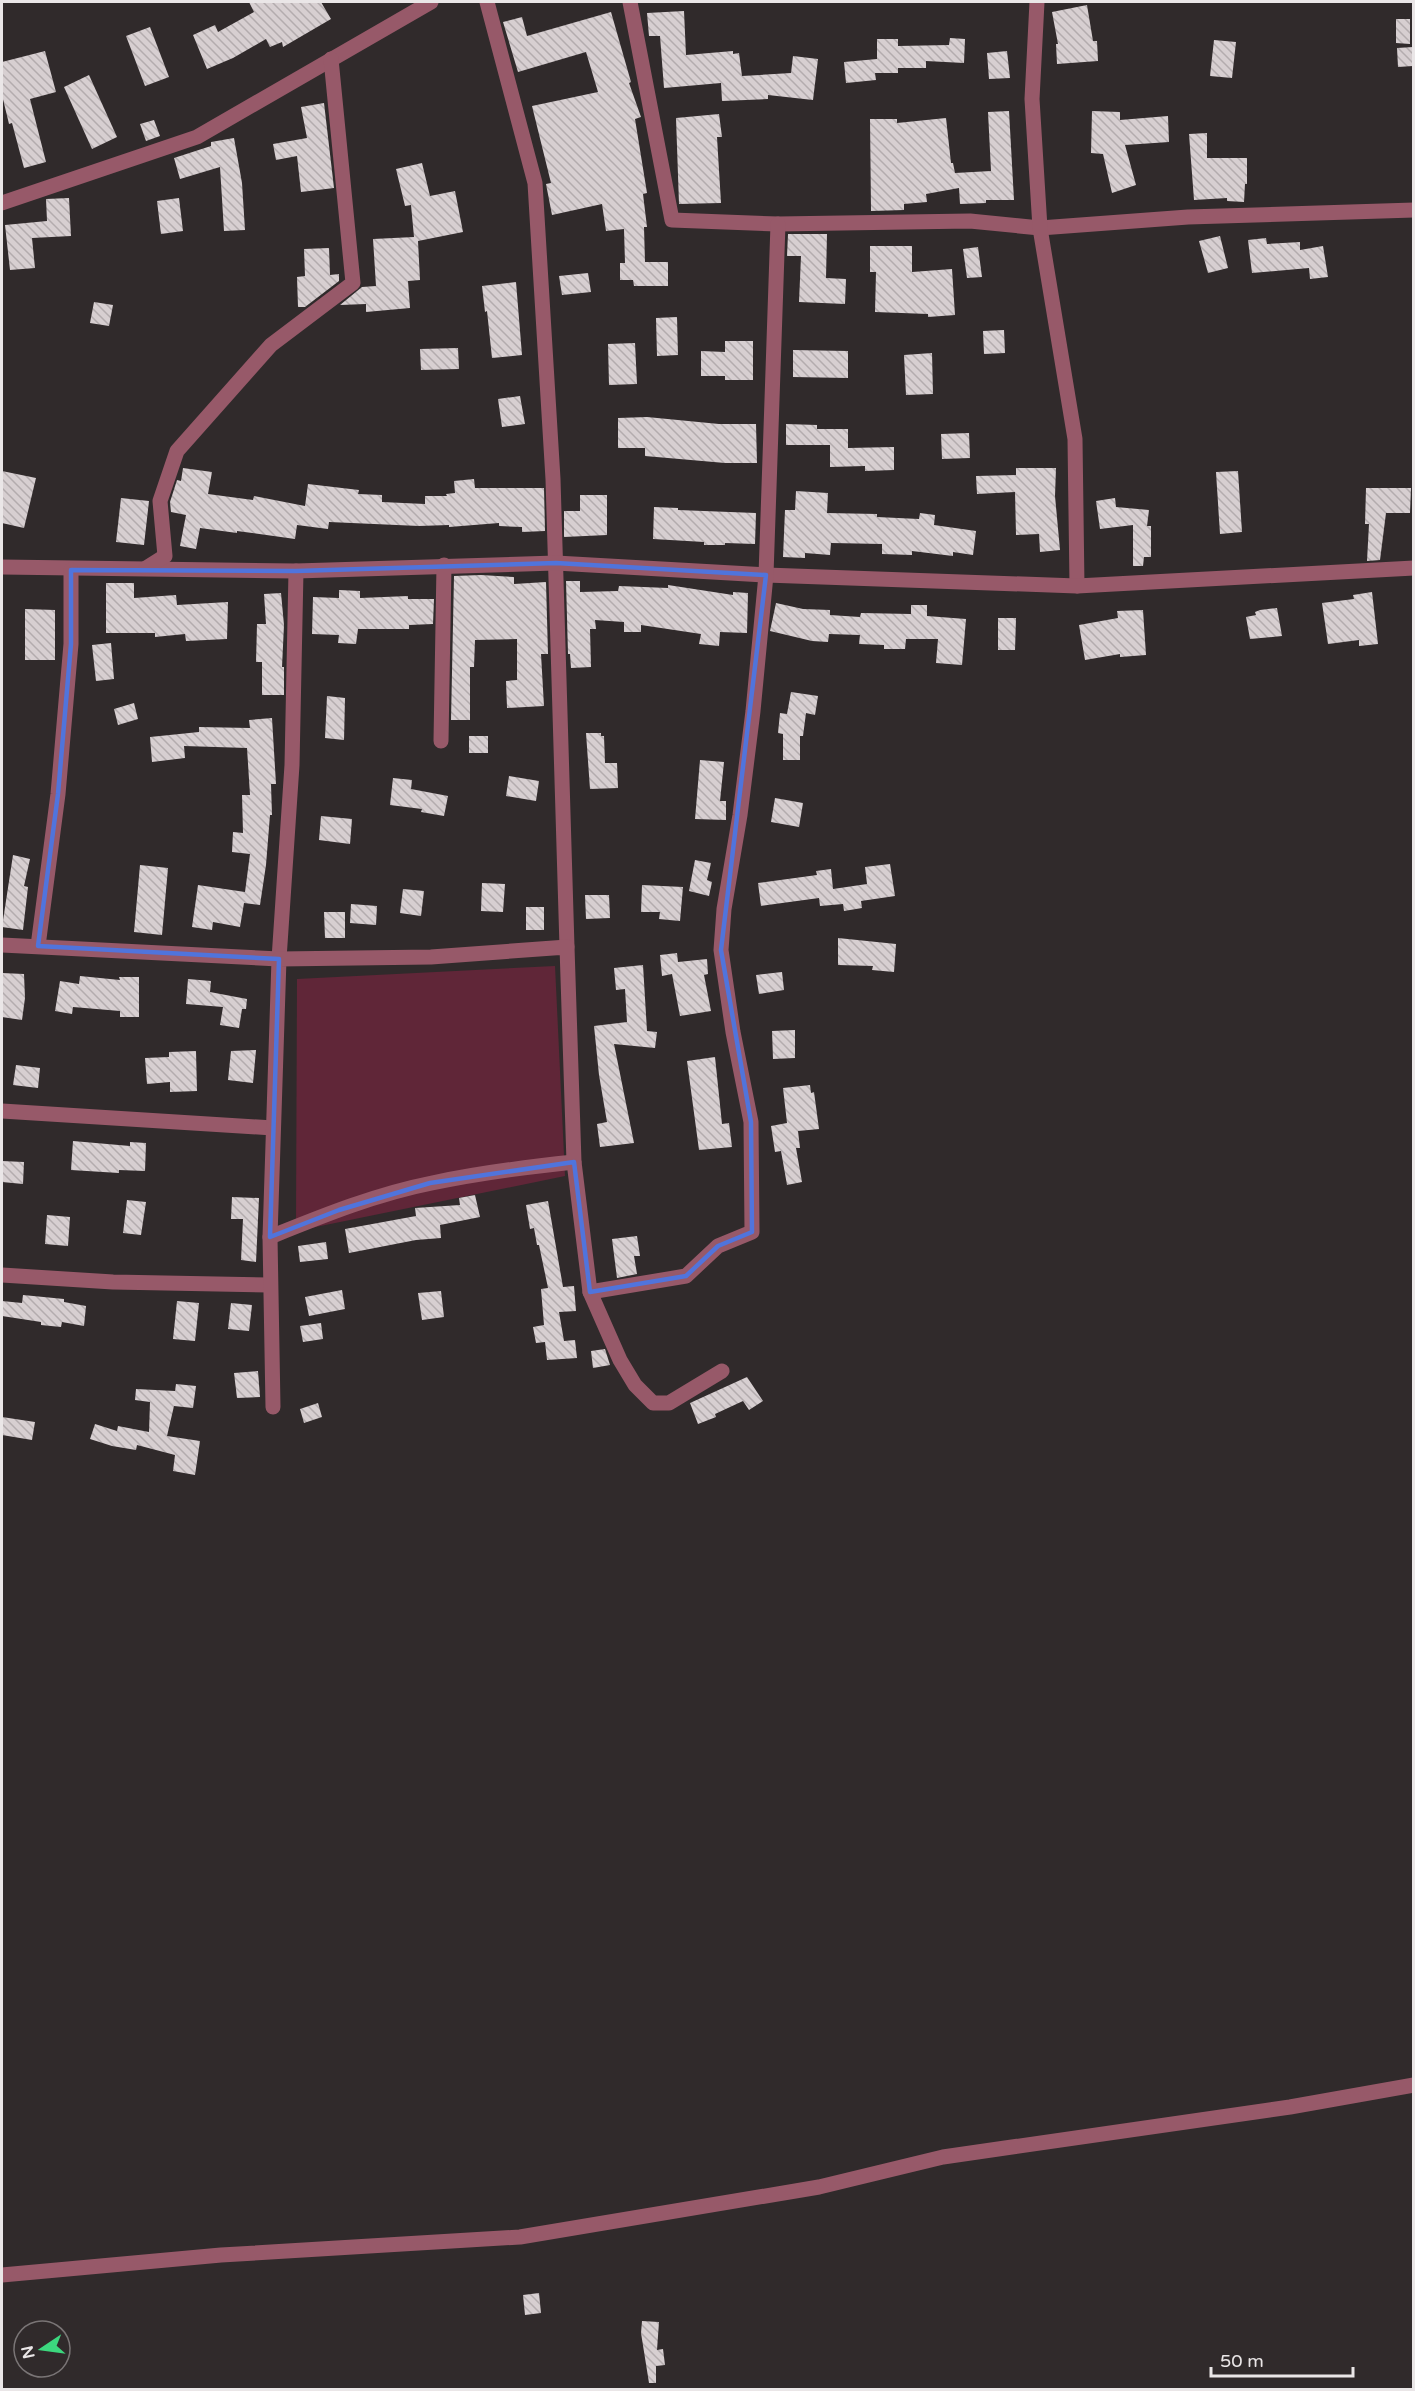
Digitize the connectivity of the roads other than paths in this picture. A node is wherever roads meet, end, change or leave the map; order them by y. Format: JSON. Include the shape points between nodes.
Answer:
{"nodes":[{"id":1,"x":432,"y":2,"type":"edge"},
{"id":2,"x":487,"y":2,"type":"edge"},
{"id":3,"x":630,"y":2,"type":"edge"},
{"id":4,"x":1037,"y":2,"type":"edge"},
{"id":5,"x":332,"y":59,"type":"junction"},
{"id":6,"x":2,"y":204,"type":"edge"},
{"id":7,"x":1413,"y":210,"type":"edge"},
{"id":8,"x":778,"y":224,"type":"junction"},
{"id":9,"x":1040,"y":228,"type":"junction"},
{"id":10,"x":556,"y":563,"type":"junction"},
{"id":11,"x":444,"y":565,"type":"junction"},
{"id":12,"x":2,"y":567,"type":"edge"},
{"id":13,"x":146,"y":568,"type":"junction"},
{"id":14,"x":1413,"y":568,"type":"edge"},
{"id":15,"x":71,"y":570,"type":"junction"},
{"id":16,"x":296,"y":571,"type":"junction"},
{"id":17,"x":766,"y":575,"type":"junction"},
{"id":18,"x":1077,"y":586,"type":"junction"},
{"id":19,"x":441,"y":741,"type":"dead end"},
{"id":20,"x":2,"y":945,"type":"edge"},
{"id":21,"x":38,"y":946,"type":"junction"},
{"id":22,"x":567,"y":947,"type":"junction"},
{"id":23,"x":279,"y":959,"type":"junction"},
{"id":24,"x":2,"y":1111,"type":"edge"},
{"id":25,"x":273,"y":1128,"type":"junction"},
{"id":26,"x":574,"y":1162,"type":"junction"},
{"id":27,"x":270,"y":1237,"type":"junction"},
{"id":28,"x":2,"y":1275,"type":"edge"},
{"id":29,"x":269,"y":1284,"type":"junction"},
{"id":30,"x":590,"y":1292,"type":"junction"},
{"id":31,"x":722,"y":1371,"type":"dead end"},
{"id":32,"x":273,"y":1407,"type":"dead end"},
{"id":33,"x":1413,"y":2085,"type":"edge"},
{"id":34,"x":2,"y":2275,"type":"edge"}],
"edges":[{"from":1,"to":5,"type":"street"},
{"from":2,"to":10,"type":"street","via":[[535,183]]},
{"from":3,"to":8,"type":"street","via":[[672,220]]},
{"from":4,"to":9,"type":"street","via":[[1032,99]]},
{"from":5,"to":6,"type":"street","via":[[196,137]]},
{"from":5,"to":13,"type":"street","via":[[353,283],[271,345],[177,451],[160,501],[165,556]]},
{"from":7,"to":9,"type":"street","via":[[1188,217]]},
{"from":8,"to":9,"type":"street","via":[[970,221]]},
{"from":8,"to":17,"type":"street"},
{"from":9,"to":18,"type":"street","via":[[1075,439]]},
{"from":10,"to":11,"type":"street"},
{"from":10,"to":17,"type":"street"},
{"from":10,"to":22,"type":"street"},
{"from":11,"to":16,"type":"street"},
{"from":11,"to":19,"type":"street"},
{"from":12,"to":15,"type":"street"},
{"from":13,"to":15,"type":"street"},
{"from":13,"to":16,"type":"street"},
{"from":14,"to":18,"type":"street"},
{"from":15,"to":21,"type":"street","via":[[71,644],[60,770]]},
{"from":16,"to":23,"type":"street","via":[[292,765]]},
{"from":17,"to":18,"type":"street"},
{"from":17,"to":30,"type":"street","via":[[745,780],[721,950],[751,1122],[752,1232],[718,1246],[686,1276]]},
{"from":20,"to":21,"type":"street"},
{"from":21,"to":23,"type":"street"},
{"from":22,"to":23,"type":"street","via":[[431,957]]},
{"from":22,"to":26,"type":"street"},
{"from":23,"to":25,"type":"street"},
{"from":24,"to":25,"type":"street"},
{"from":25,"to":27,"type":"street"},
{"from":26,"to":27,"type":"street","via":[[430,1183],[339,1210]]},
{"from":26,"to":30,"type":"street"},
{"from":27,"to":29,"type":"street"},
{"from":28,"to":29,"type":"street","via":[[113,1282]]},
{"from":29,"to":32,"type":"street"},
{"from":30,"to":31,"type":"street","via":[[620,1360],[635,1385],[653,1402],[669,1403]]},
{"from":33,"to":34,"type":"street","via":[[1278,2109],[943,2157],[819,2187],[520,2237],[221,2255]]}]}
